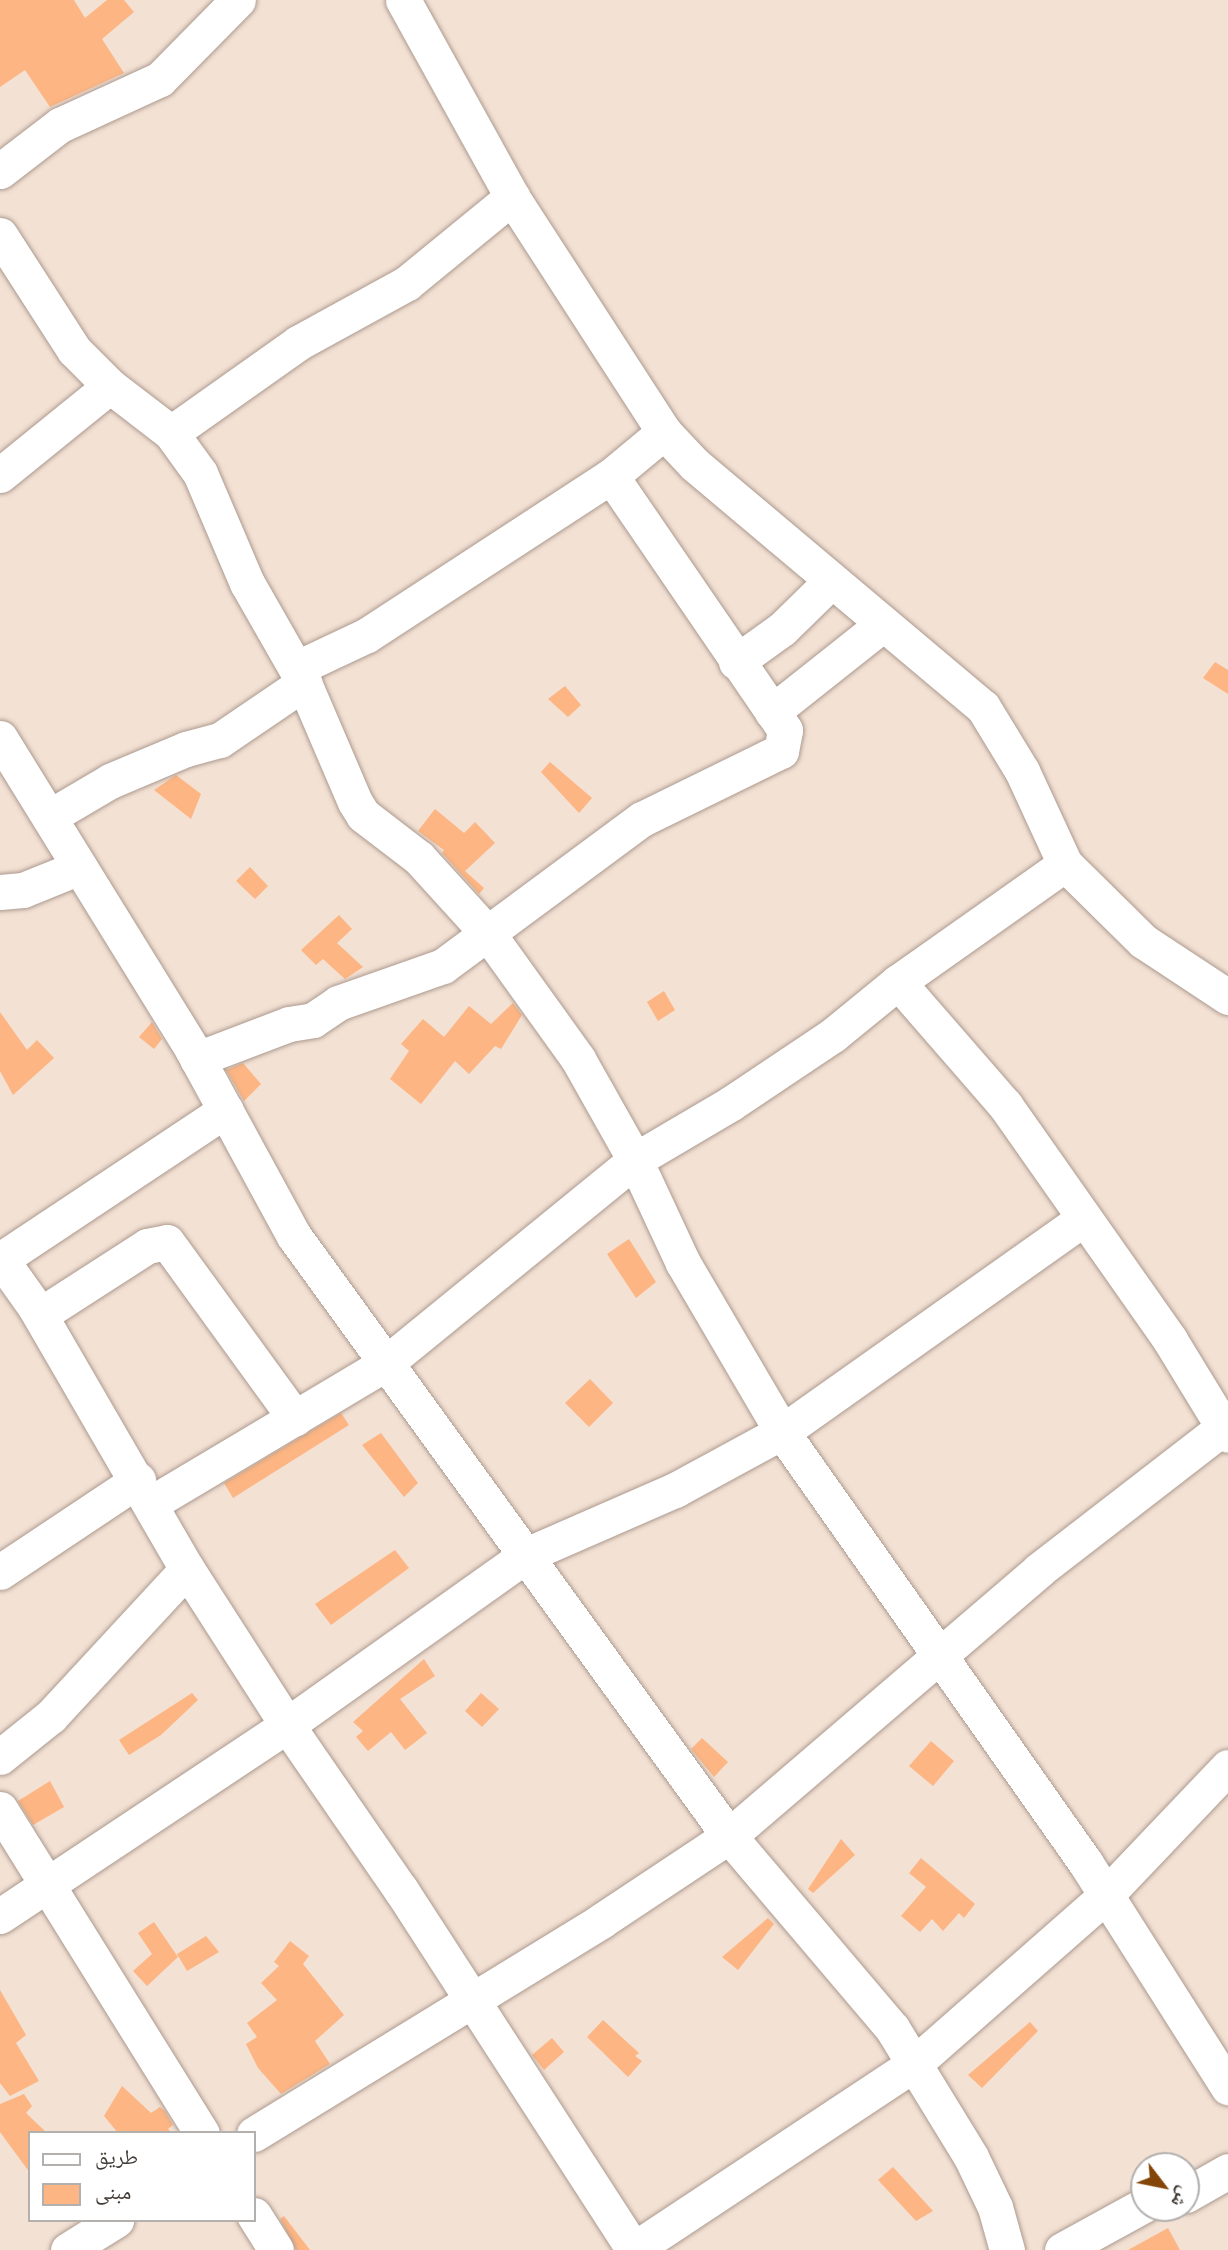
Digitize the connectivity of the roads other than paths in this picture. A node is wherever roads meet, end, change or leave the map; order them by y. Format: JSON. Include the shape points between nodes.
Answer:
{"nodes":[{"id":1,"x":238,"y":0,"type":"edge"},
{"id":2,"x":403,"y":0,"type":"edge"},
{"id":3,"x":0,"y":171,"type":"edge"},
{"id":4,"x":512,"y":197,"type":"junction"},
{"id":5,"x":0,"y":235,"type":"edge"},
{"id":6,"x":110,"y":386,"type":"junction"},
{"id":7,"x":664,"y":432,"type":"junction"},
{"id":8,"x":171,"y":433,"type":"junction"},
{"id":9,"x":0,"y":475,"type":"edge"},
{"id":10,"x":611,"y":476,"type":"junction"},
{"id":11,"x":831,"y":581,"type":"junction"},
{"id":12,"x":883,"y":624,"type":"junction"},
{"id":13,"x":736,"y":662,"type":"junction"},
{"id":14,"x":301,"y":675,"type":"junction"},
{"id":15,"x":772,"y":712,"type":"junction"},
{"id":16,"x":0,"y":737,"type":"edge"},
{"id":17,"x":49,"y":817,"type":"junction"},
{"id":18,"x":1065,"y":864,"type":"junction"},
{"id":19,"x":80,"y":867,"type":"junction"},
{"id":20,"x":0,"y":892,"type":"edge"},
{"id":21,"x":489,"y":935,"type":"junction"},
{"id":22,"x":898,"y":982,"type":"junction"},
{"id":23,"x":1228,"y":997,"type":"edge"},
{"id":24,"x":197,"y":1059,"type":"junction"},
{"id":25,"x":226,"y":1110,"type":"junction"},
{"id":26,"x":635,"y":1160,"type":"junction"},
{"id":27,"x":1083,"y":1219,"type":"junction"},
{"id":28,"x":0,"y":1259,"type":"edge"},
{"id":29,"x":40,"y":1315,"type":"junction"},
{"id":30,"x":385,"y":1364,"type":"junction"},
{"id":31,"x":295,"y":1418,"type":"junction"},
{"id":32,"x":1226,"y":1431,"type":"edge"},
{"id":33,"x":782,"y":1432,"type":"junction"},
{"id":34,"x":144,"y":1492,"type":"junction"},
{"id":35,"x":526,"y":1555,"type":"junction"},
{"id":36,"x":187,"y":1569,"type":"junction"},
{"id":37,"x":0,"y":1572,"type":"edge"},
{"id":38,"x":939,"y":1660,"type":"junction"},
{"id":39,"x":287,"y":1726,"type":"junction"},
{"id":40,"x":0,"y":1757,"type":"edge"},
{"id":41,"x":1228,"y":1767,"type":"edge"},
{"id":42,"x":0,"y":1809,"type":"edge"},
{"id":43,"x":729,"y":1836,"type":"junction"},
{"id":44,"x":48,"y":1885,"type":"junction"},
{"id":45,"x":1105,"y":1896,"type":"junction"},
{"id":46,"x":0,"y":1916,"type":"edge"},
{"id":47,"x":472,"y":1999,"type":"junction"},
{"id":48,"x":914,"y":2064,"type":"junction"},
{"id":49,"x":1228,"y":2087,"type":"edge"},
{"id":50,"x":200,"y":2131,"type":"edge"},
{"id":51,"x":256,"y":2133,"type":"edge"},
{"id":52,"x":1228,"y":2171,"type":"edge"},
{"id":53,"x":1200,"y":2187,"type":"edge"},
{"id":54,"x":1130,"y":2213,"type":"edge"},
{"id":55,"x":256,"y":2218,"type":"edge"},
{"id":56,"x":113,"y":2222,"type":"edge"},
{"id":57,"x":68,"y":2250,"type":"edge"},
{"id":58,"x":276,"y":2250,"type":"edge"},
{"id":59,"x":634,"y":2250,"type":"edge"},
{"id":60,"x":1007,"y":2250,"type":"edge"},
{"id":61,"x":1062,"y":2250,"type":"edge"}],
"edges":[{"from":1,"to":3,"type":"street","via":[[160,79],[60,125]]},
{"from":2,"to":4,"type":"street"},
{"from":4,"to":7,"type":"street"},
{"from":4,"to":8,"type":"street","via":[[407,283],[298,344]]},
{"from":5,"to":6,"type":"street","via":[[47,316]]},
{"from":6,"to":8,"type":"street"},
{"from":6,"to":9,"type":"street"},
{"from":7,"to":10,"type":"street"},
{"from":7,"to":11,"type":"street","via":[[694,464]]},
{"from":8,"to":14,"type":"street","via":[[200,473],[247,583]]},
{"from":10,"to":13,"type":"street"},
{"from":10,"to":14,"type":"street"},
{"from":11,"to":12,"type":"street"},
{"from":11,"to":13,"type":"street","via":[[782,629]]},
{"from":12,"to":15,"type":"street"},
{"from":12,"to":18,"type":"street","via":[[983,708],[1023,771]]},
{"from":13,"to":15,"type":"street"},
{"from":14,"to":17,"type":"street","via":[[220,740],[110,780]]},
{"from":14,"to":21,"type":"street","via":[[363,815],[418,858]]},
{"from":15,"to":21,"type":"street","via":[[785,730],[781,751],[642,819]]},
{"from":16,"to":17,"type":"street"},
{"from":17,"to":19,"type":"street"},
{"from":18,"to":22,"type":"street"},
{"from":18,"to":23,"type":"street","via":[[1143,941]]},
{"from":19,"to":20,"type":"street","via":[[23,890]]},
{"from":19,"to":24,"type":"street"},
{"from":21,"to":24,"type":"street","via":[[443,966],[338,1003],[313,1020],[289,1024]]},
{"from":21,"to":26,"type":"street","via":[[578,1059]]},
{"from":22,"to":26,"type":"street","via":[[833,1035]]},
{"from":22,"to":27,"type":"street","via":[[1005,1105]]},
{"from":24,"to":25,"type":"street"},
{"from":25,"to":28,"type":"street"},
{"from":25,"to":30,"type":"street","via":[[294,1236]]},
{"from":26,"to":30,"type":"street"},
{"from":26,"to":33,"type":"street","via":[[683,1263]]},
{"from":27,"to":32,"type":"street","via":[[1170,1340]]},
{"from":27,"to":33,"type":"street"},
{"from":28,"to":29,"type":"street"},
{"from":29,"to":31,"type":"street","via":[[147,1246],[167,1242]]},
{"from":29,"to":34,"type":"street"},
{"from":30,"to":31,"type":"street"},
{"from":30,"to":35,"type":"street"},
{"from":31,"to":34,"type":"street"},
{"from":32,"to":38,"type":"street","via":[[1039,1570]]},
{"from":33,"to":35,"type":"street","via":[[675,1490]]},
{"from":33,"to":38,"type":"street"},
{"from":34,"to":36,"type":"street"},
{"from":34,"to":37,"type":"street"},
{"from":35,"to":39,"type":"street"},
{"from":35,"to":43,"type":"street"},
{"from":36,"to":39,"type":"street"},
{"from":36,"to":40,"type":"street","via":[[51,1716]]},
{"from":38,"to":43,"type":"street"},
{"from":38,"to":45,"type":"street"},
{"from":39,"to":44,"type":"street"},
{"from":39,"to":47,"type":"street"},
{"from":41,"to":45,"type":"street"},
{"from":42,"to":44,"type":"street"},
{"from":43,"to":47,"type":"street","via":[[601,1922]]},
{"from":43,"to":48,"type":"street","via":[[892,2028]]},
{"from":44,"to":46,"type":"street"},
{"from":44,"to":50,"type":"street"},
{"from":45,"to":48,"type":"street"},
{"from":45,"to":49,"type":"street"},
{"from":47,"to":51,"type":"street"},
{"from":47,"to":59,"type":"street"},
{"from":48,"to":59,"type":"street"},
{"from":48,"to":60,"type":"street","via":[[971,2157],[995,2207]]},
{"from":52,"to":53,"type":"street"},
{"from":54,"to":61,"type":"street"},
{"from":55,"to":58,"type":"street"},
{"from":56,"to":57,"type":"street"}]}
